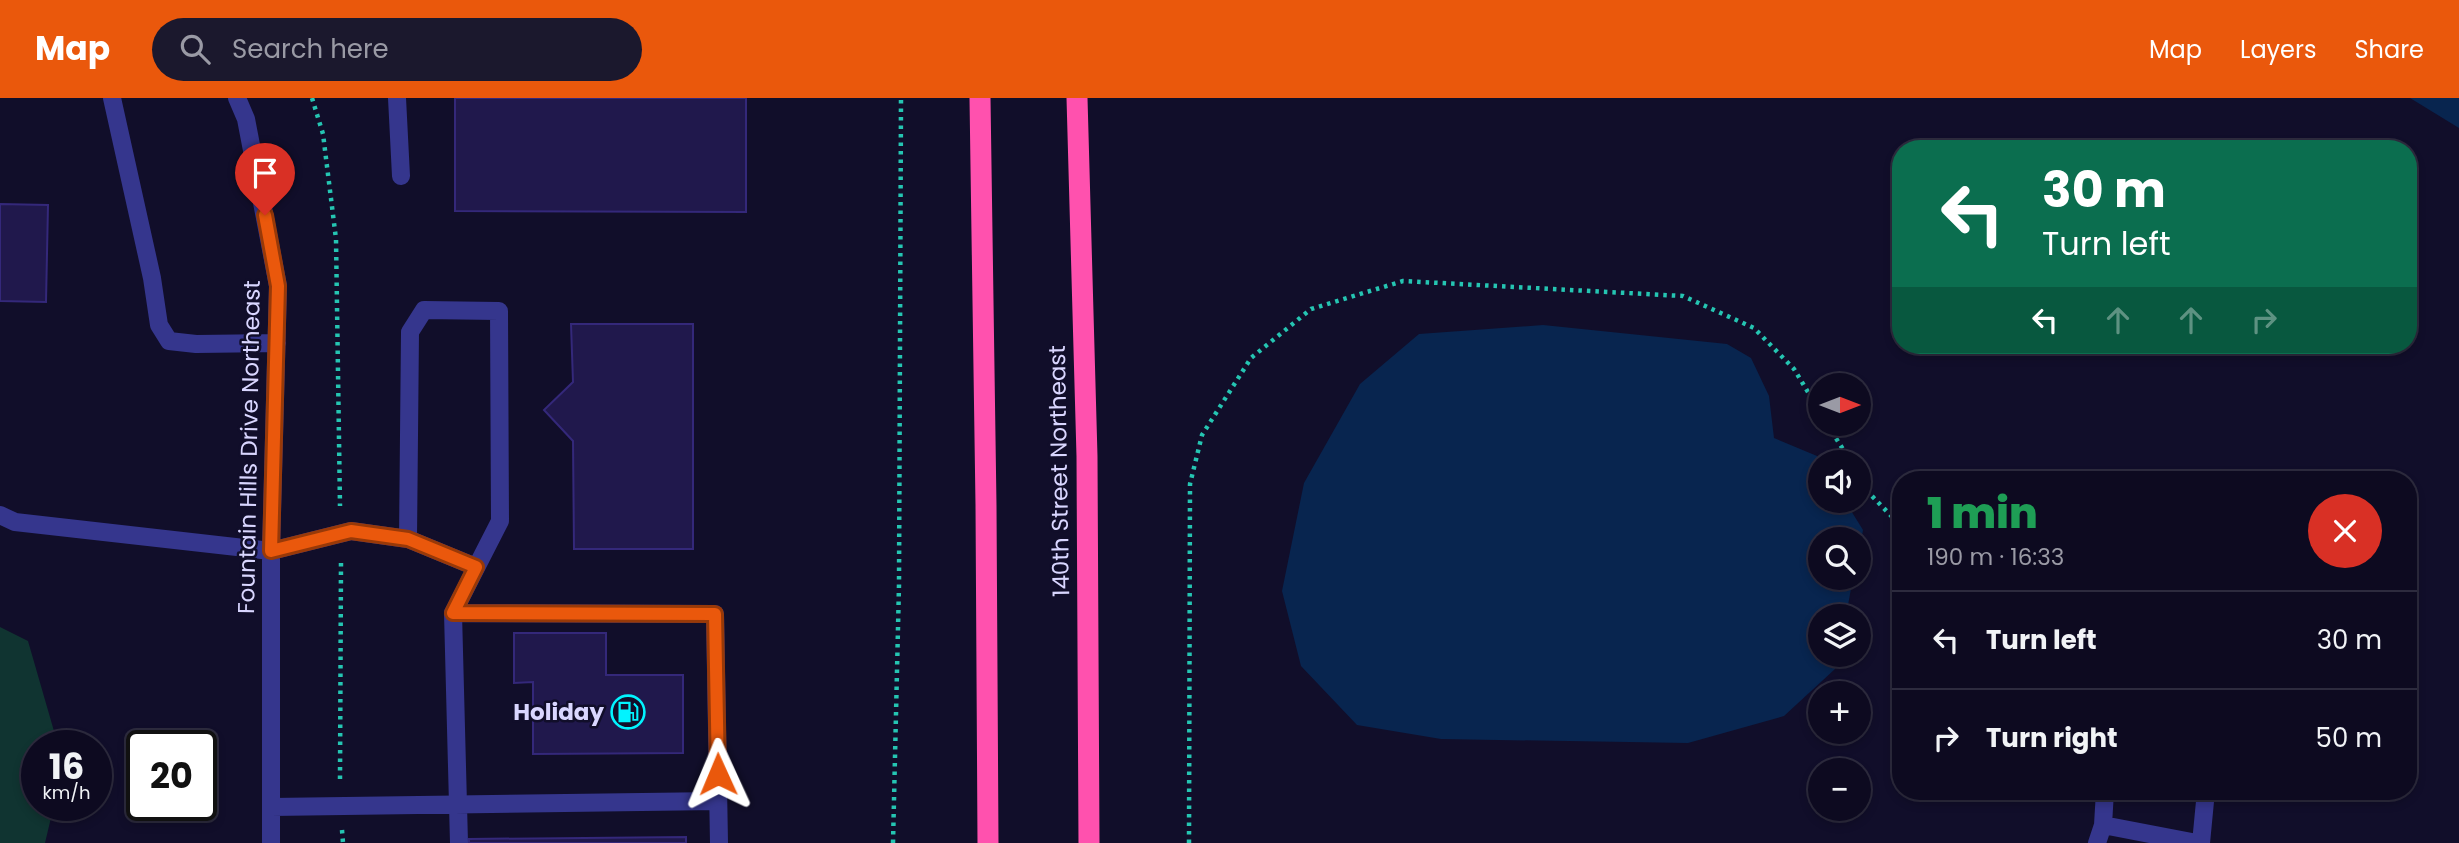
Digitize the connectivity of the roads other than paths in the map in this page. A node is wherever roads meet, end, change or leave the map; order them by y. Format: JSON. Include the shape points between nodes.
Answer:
{"nodes":[{"id":1,"x":112,"y":98,"type":"edge"},
{"id":2,"x":237,"y":98,"type":"edge"},
{"id":3,"x":397,"y":98,"type":"edge"},
{"id":4,"x":980,"y":98,"type":"edge"},
{"id":5,"x":1077,"y":98,"type":"edge"},
{"id":6,"x":401,"y":176,"type":"dead end"},
{"id":7,"x":276,"y":343,"type":"junction"},
{"id":8,"x":0,"y":515,"type":"edge"},
{"id":9,"x":408,"y":539,"type":"junction"},
{"id":10,"x":271,"y":551,"type":"junction"},
{"id":11,"x":476,"y":567,"type":"junction"},
{"id":12,"x":453,"y":613,"type":"junction"},
{"id":13,"x":2104,"y":800,"type":"edge"},
{"id":14,"x":2205,"y":800,"type":"edge"},
{"id":15,"x":718,"y":801,"type":"junction"},
{"id":16,"x":456,"y":805,"type":"junction"},
{"id":17,"x":271,"y":807,"type":"junction"},
{"id":18,"x":2103,"y":825,"type":"junction"},
{"id":19,"x":271,"y":843,"type":"edge"},
{"id":20,"x":458,"y":843,"type":"edge"},
{"id":21,"x":719,"y":843,"type":"edge"},
{"id":22,"x":988,"y":843,"type":"edge"},
{"id":23,"x":1089,"y":843,"type":"edge"},
{"id":24,"x":2097,"y":843,"type":"edge"},
{"id":25,"x":2199,"y":843,"type":"edge"}],
"edges":[{"from":1,"to":7,"type":"street","via":[[159,325],[169,341]]},
{"from":2,"to":7,"type":"street","name":"Fountain Hills Drive Northeast","via":[[246,119],[278,286]]},
{"from":3,"to":6,"type":"street"},
{"from":4,"to":22,"type":"highway"},
{"from":5,"to":23,"type":"highway","name":"140th Street Northeast","via":[[1087,456]]},
{"from":7,"to":10,"type":"street","name":"Fountain Hills Drive Northeast"},
{"from":8,"to":10,"type":"street","via":[[15,522]]},
{"from":9,"to":10,"type":"street","via":[[351,531]]},
{"from":9,"to":11,"type":"street"},
{"from":9,"to":11,"type":"street","via":[[410,332],[424,310],[499,311],[500,521]]},
{"from":10,"to":17,"type":"street","name":"Fountain Hills Drive Northeast"},
{"from":11,"to":12,"type":"street"},
{"from":12,"to":15,"type":"street","via":[[715,614]]},
{"from":12,"to":16,"type":"street"},
{"from":13,"to":18,"type":"street"},
{"from":14,"to":25,"type":"street"},
{"from":15,"to":16,"type":"street"},
{"from":15,"to":21,"type":"street"},
{"from":16,"to":17,"type":"street"},
{"from":16,"to":20,"type":"street"},
{"from":17,"to":19,"type":"street","name":"Fountain Hills Drive Northeast"},
{"from":18,"to":24,"type":"street"},
{"from":18,"to":25,"type":"street"}]}
